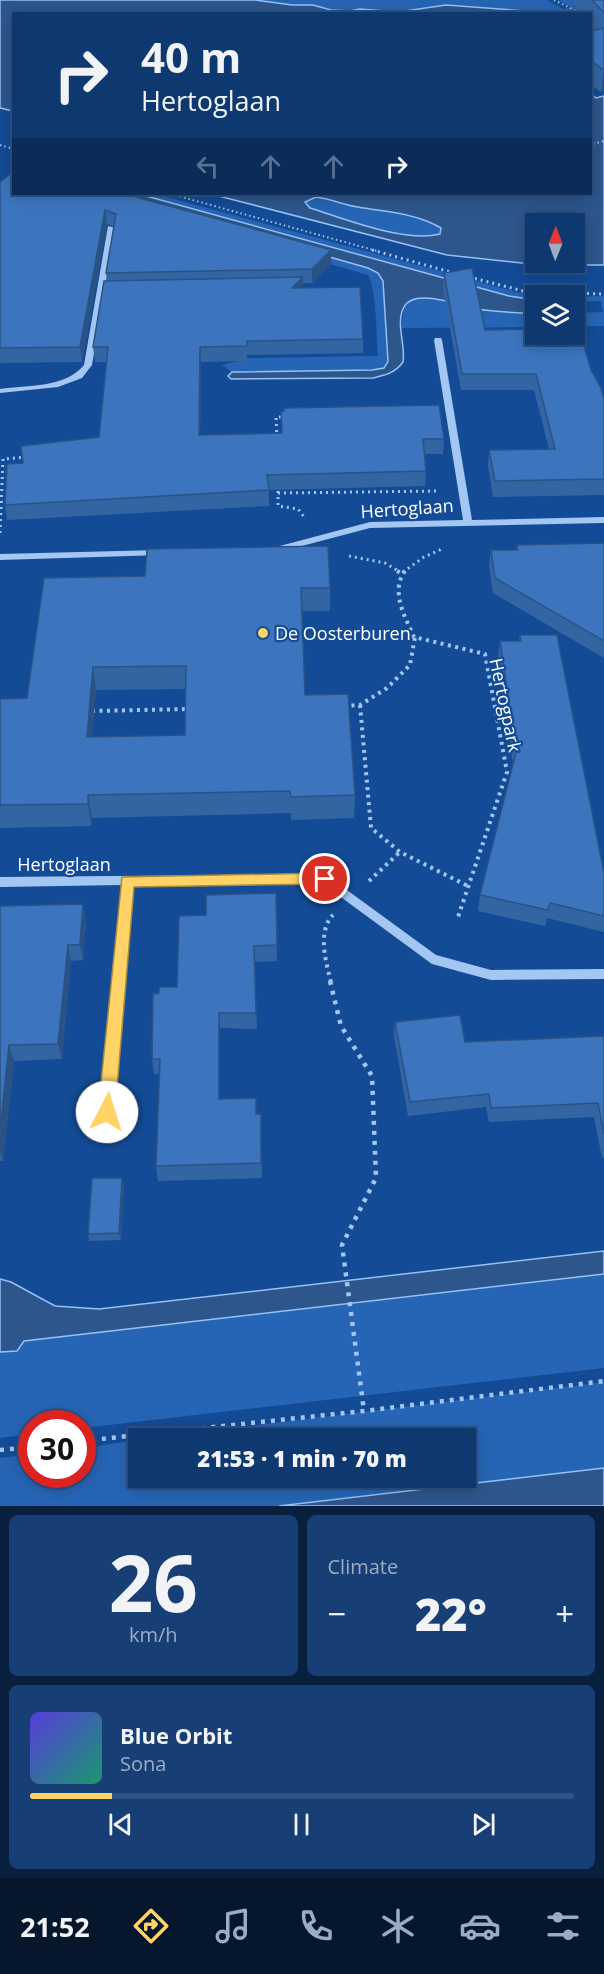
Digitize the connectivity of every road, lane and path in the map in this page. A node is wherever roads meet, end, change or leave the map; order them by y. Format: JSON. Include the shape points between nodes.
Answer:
{"nodes":[{"id":1,"x":554,"y":0,"type":"edge"},
{"id":2,"x":578,"y":12,"type":"edge"},
{"id":3,"x":604,"y":141,"type":"edge"},
{"id":4,"x":593,"y":144,"type":"dead end"},
{"id":5,"x":175,"y":195,"type":"edge"},
{"id":6,"x":111,"y":228,"type":"edge"},
{"id":7,"x":454,"y":273,"type":"edge"},
{"id":8,"x":466,"y":276,"type":"edge"},
{"id":9,"x":100,"y":291,"type":"junction"},
{"id":10,"x":112,"y":291,"type":"edge"},
{"id":11,"x":604,"y":294,"type":"edge"},
{"id":12,"x":438,"y":340,"type":"dead end"},
{"id":13,"x":0,"y":391,"type":"edge"},
{"id":14,"x":288,"y":417,"type":"edge"},
{"id":15,"x":277,"y":444,"type":"edge"},
{"id":16,"x":36,"y":456,"type":"edge"},
{"id":17,"x":278,"y":483,"type":"edge"},
{"id":18,"x":463,"y":491,"type":"junction"},
{"id":19,"x":278,"y":493,"type":"junction"},
{"id":20,"x":604,"y":520,"type":"edge"},
{"id":21,"x":468,"y":522,"type":"junction"},
{"id":22,"x":0,"y":536,"type":"edge"},
{"id":23,"x":320,"y":539,"type":"junction"},
{"id":24,"x":267,"y":549,"type":"edge"},
{"id":25,"x":443,"y":549,"type":"dead end"},
{"id":26,"x":169,"y":553,"type":"edge"},
{"id":27,"x":0,"y":557,"type":"edge"},
{"id":28,"x":401,"y":573,"type":"junction"},
{"id":29,"x":414,"y":637,"type":"junction"},
{"id":30,"x":360,"y":705,"type":"junction"},
{"id":31,"x":336,"y":706,"type":"edge"},
{"id":32,"x":195,"y":709,"type":"edge"},
{"id":33,"x":89,"y":711,"type":"edge"},
{"id":34,"x":400,"y":852,"type":"junction"},
{"id":35,"x":0,"y":882,"type":"edge"},
{"id":36,"x":127,"y":882,"type":"junction"},
{"id":37,"x":468,"y":886,"type":"junction"},
{"id":38,"x":352,"y":897,"type":"junction"},
{"id":39,"x":458,"y":917,"type":"dead end"},
{"id":40,"x":604,"y":974,"type":"edge"},
{"id":41,"x":107,"y":1112,"type":"dead end"},
{"id":42,"x":604,"y":1381,"type":"edge"},
{"id":43,"x":364,"y":1411,"type":"junction"},
{"id":44,"x":96,"y":1440,"type":"edge"},
{"id":45,"x":18,"y":1448,"type":"edge"},
{"id":46,"x":0,"y":1450,"type":"edge"}],
"edges":[{"from":1,"to":2,"type":"path"},
{"from":3,"to":4,"type":"path"},
{"from":5,"to":7,"type":"path"},
{"from":6,"to":9,"type":"street"},
{"from":8,"to":11,"type":"path","via":[[527,291]]},
{"from":9,"to":10,"type":"street"},
{"from":9,"to":13,"type":"street","via":[[88,364],[79,376],[55,385]]},
{"from":12,"to":18,"type":"street"},
{"from":14,"to":15,"type":"path","via":[[276,417]]},
{"from":16,"to":22,"type":"path","via":[[3,459]]},
{"from":17,"to":19,"type":"path"},
{"from":18,"to":19,"type":"path"},
{"from":18,"to":21,"type":"street"},
{"from":19,"to":23,"type":"path","via":[[278,506],[298,509]]},
{"from":20,"to":21,"type":"street","name":"Hertoglaan"},
{"from":21,"to":23,"type":"street","name":"Hertoglaan","via":[[370,525]]},
{"from":23,"to":24,"type":"street","name":"Hertoglaan"},
{"from":23,"to":28,"type":"path","via":[[333,552],[385,563]]},
{"from":25,"to":28,"type":"path","via":[[417,558]]},
{"from":26,"to":27,"type":"street"},
{"from":28,"to":29,"type":"path","via":[[397,595]]},
{"from":29,"to":30,"type":"path","via":[[410,664],[387,688]]},
{"from":29,"to":37,"type":"path","name":"Hertogpark","via":[[485,654],[507,772]]},
{"from":30,"to":31,"type":"path"},
{"from":30,"to":34,"type":"path","via":[[371,828]]},
{"from":32,"to":33,"type":"path"},
{"from":34,"to":37,"type":"path"},
{"from":34,"to":38,"type":"path"},
{"from":35,"to":36,"type":"street","name":"Hertoglaan"},
{"from":36,"to":38,"type":"street","name":"Hertoglaan","via":[[325,879]]},
{"from":36,"to":41,"type":"street","name":"Hertoglaan"},
{"from":37,"to":39,"type":"path","name":"Hertogpark"},
{"from":38,"to":40,"type":"street","name":"Hertoglaan","via":[[432,960],[491,975]]},
{"from":38,"to":43,"type":"path","via":[[329,919],[323,948],[341,1026],[372,1076],[376,1178],[342,1245]]},
{"from":42,"to":43,"type":"path"},
{"from":43,"to":44,"type":"path"},
{"from":45,"to":46,"type":"path"}]}
